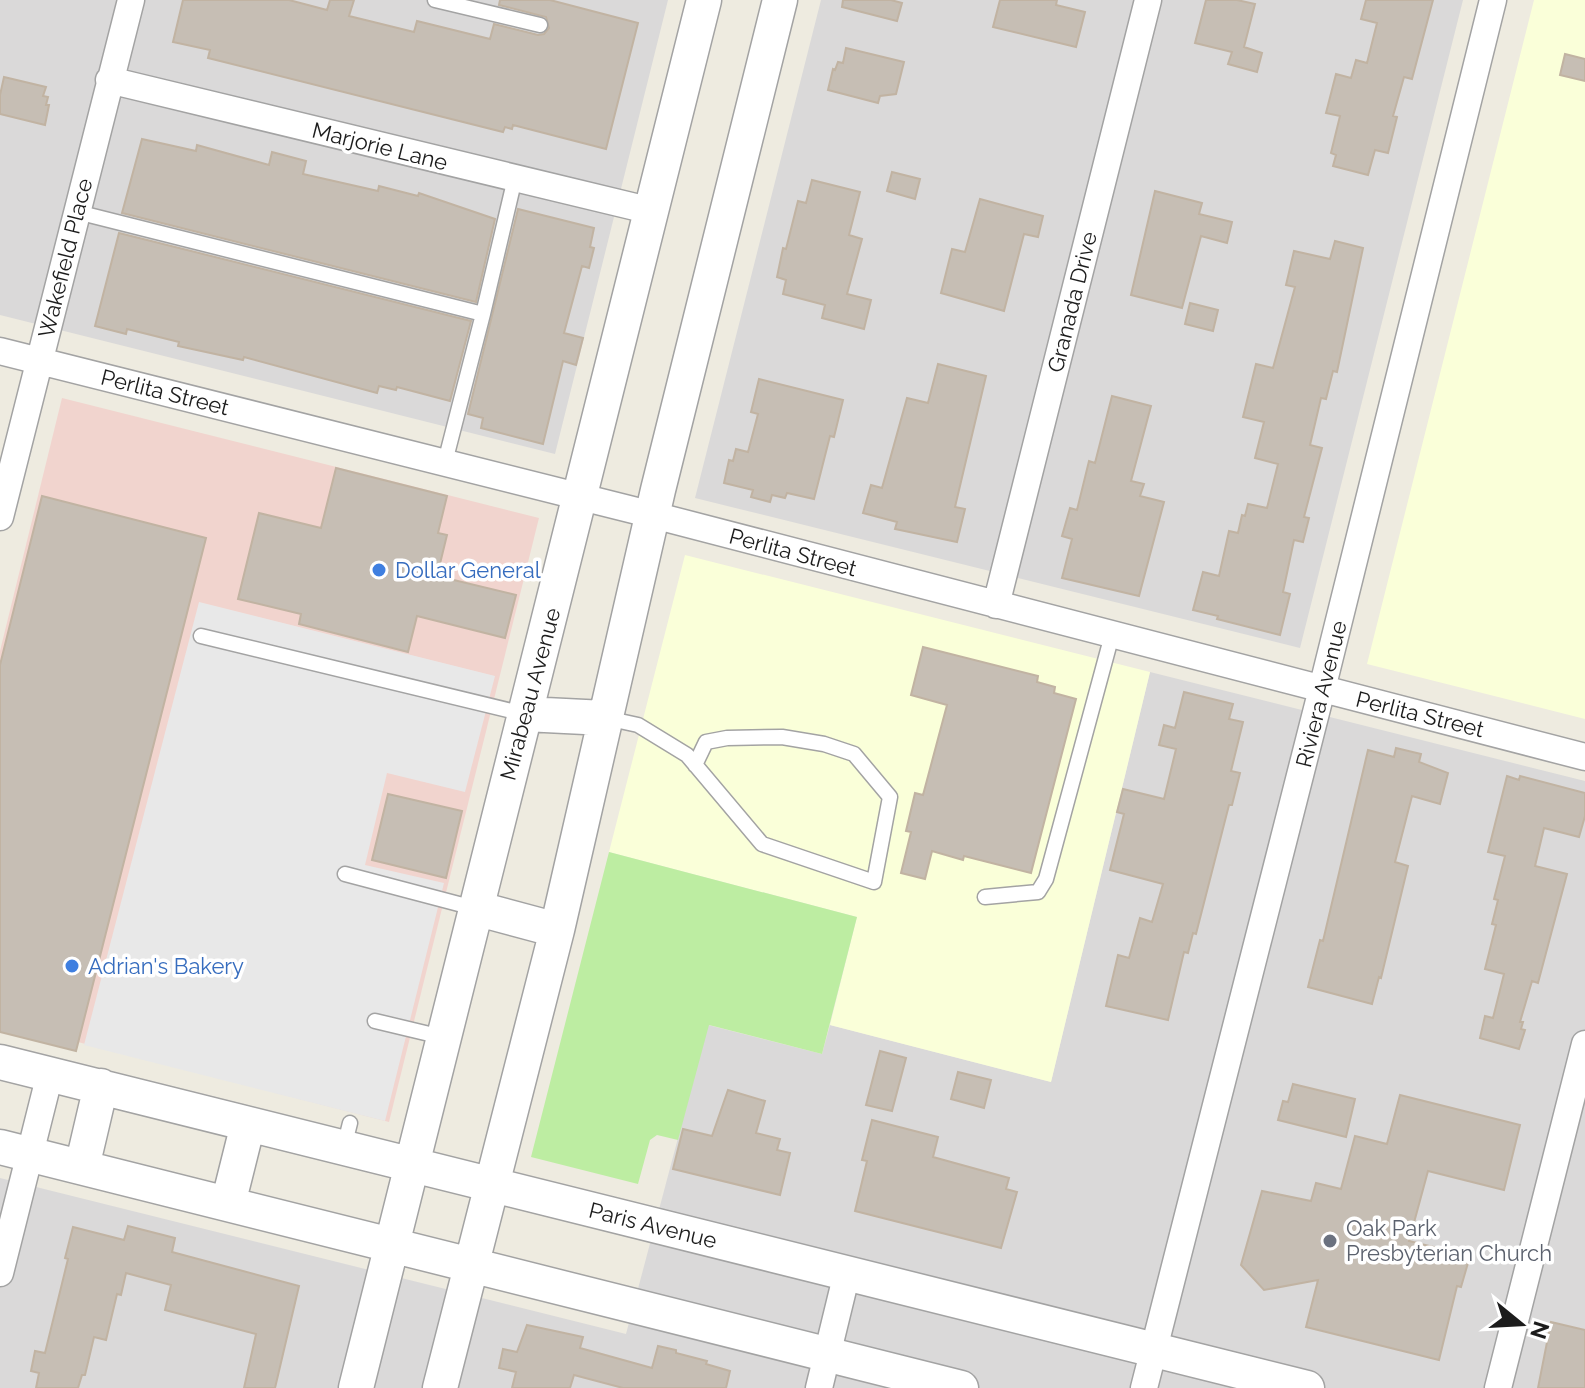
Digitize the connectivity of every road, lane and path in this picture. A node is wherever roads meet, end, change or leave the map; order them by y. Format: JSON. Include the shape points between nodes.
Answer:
{"nodes":[{"id":1,"x":131,"y":0,"type":"edge"},
{"id":2,"x":435,"y":0,"type":"edge"},
{"id":3,"x":704,"y":0,"type":"edge"},
{"id":4,"x":780,"y":0,"type":"edge"},
{"id":5,"x":1148,"y":0,"type":"edge"},
{"id":6,"x":1493,"y":0,"type":"edge"},
{"id":7,"x":540,"y":25,"type":"dead end"},
{"id":8,"x":109,"y":80,"type":"junction"},
{"id":9,"x":515,"y":178,"type":"junction"},
{"id":10,"x":652,"y":211,"type":"junction"},
{"id":11,"x":77,"y":212,"type":"junction"},
{"id":12,"x":483,"y":314,"type":"junction"},
{"id":13,"x":0,"y":351,"type":"edge"},
{"id":14,"x":39,"y":361,"type":"junction"},
{"id":15,"x":445,"y":462,"type":"junction"},
{"id":16,"x":581,"y":497,"type":"junction"},
{"id":17,"x":653,"y":515,"type":"junction"},
{"id":18,"x":0,"y":517,"type":"edge"},
{"id":19,"x":996,"y":605,"type":"junction"},
{"id":20,"x":1112,"y":635,"type":"junction"},
{"id":21,"x":201,"y":636,"type":"dead end"},
{"id":22,"x":1322,"y":689,"type":"junction"},
{"id":23,"x":525,"y":714,"type":"junction"},
{"id":24,"x":605,"y":718,"type":"junction"},
{"id":25,"x":1585,"y":757,"type":"edge"},
{"id":26,"x":695,"y":765,"type":"junction"},
{"id":27,"x":345,"y":874,"type":"dead end"},
{"id":28,"x":985,"y":897,"type":"dead end"},
{"id":29,"x":475,"y":908,"type":"junction"},
{"id":30,"x":557,"y":930,"type":"junction"},
{"id":31,"x":375,"y":1021,"type":"dead end"},
{"id":32,"x":442,"y":1037,"type":"junction"},
{"id":33,"x":1585,"y":1044,"type":"edge"},
{"id":34,"x":0,"y":1062,"type":"edge"},
{"id":35,"x":50,"y":1074,"type":"junction"},
{"id":36,"x":101,"y":1086,"type":"junction"},
{"id":37,"x":248,"y":1124,"type":"junction"},
{"id":38,"x":15,"y":1151,"type":"edge"},
{"id":39,"x":411,"y":1164,"type":"junction"},
{"id":40,"x":82,"y":1167,"type":"junction"},
{"id":41,"x":492,"y":1185,"type":"junction"},
{"id":42,"x":228,"y":1204,"type":"junction"},
{"id":43,"x":391,"y":1245,"type":"junction"},
{"id":44,"x":472,"y":1265,"type":"junction"},
{"id":45,"x":0,"y":1273,"type":"edge"},
{"id":46,"x":847,"y":1273,"type":"junction"},
{"id":47,"x":1153,"y":1350,"type":"junction"},
{"id":48,"x":828,"y":1355,"type":"junction"},
{"id":49,"x":356,"y":1388,"type":"edge"},
{"id":50,"x":440,"y":1388,"type":"edge"},
{"id":51,"x":819,"y":1388,"type":"edge"},
{"id":52,"x":961,"y":1388,"type":"edge"},
{"id":53,"x":1144,"y":1388,"type":"edge"},
{"id":54,"x":1307,"y":1388,"type":"edge"},
{"id":55,"x":1498,"y":1388,"type":"edge"}],
"edges":[{"from":1,"to":8,"type":"street","name":"Wakefield Place"},
{"from":2,"to":7,"type":"lane"},
{"from":3,"to":10,"type":"street","name":"Mirabeau Avenue"},
{"from":4,"to":17,"type":"street"},
{"from":5,"to":19,"type":"street","name":"Granada Drive"},
{"from":6,"to":22,"type":"street","name":"Riviera Avenue"},
{"from":8,"to":9,"type":"street","name":"Marjorie Lane"},
{"from":8,"to":11,"type":"street","name":"Wakefield Place"},
{"from":9,"to":10,"type":"street","name":"Marjorie Lane"},
{"from":9,"to":12,"type":"lane"},
{"from":10,"to":16,"type":"street","name":"Mirabeau Avenue"},
{"from":11,"to":12,"type":"lane"},
{"from":11,"to":14,"type":"street","name":"Wakefield Place"},
{"from":12,"to":15,"type":"lane"},
{"from":13,"to":14,"type":"street","name":"Perlita Street"},
{"from":14,"to":15,"type":"street","name":"Perlita Street"},
{"from":14,"to":18,"type":"street","name":"Wakefield Place"},
{"from":15,"to":16,"type":"street","name":"Perlita Street"},
{"from":16,"to":17,"type":"street","name":"Perlita Street"},
{"from":16,"to":23,"type":"street","name":"Mirabeau Avenue"},
{"from":17,"to":19,"type":"street","name":"Perlita Street"},
{"from":17,"to":24,"type":"street"},
{"from":19,"to":20,"type":"street","name":"Perlita Street"},
{"from":20,"to":22,"type":"street","name":"Perlita Street"},
{"from":20,"to":28,"type":"lane","via":[[1046,879],[1038,892]]},
{"from":21,"to":23,"type":"lane"},
{"from":22,"to":25,"type":"street","name":"Perlita Street"},
{"from":22,"to":47,"type":"street","name":"Riviera Avenue"},
{"from":23,"to":24,"type":"street"},
{"from":23,"to":29,"type":"street","name":"Mirabeau Avenue"},
{"from":24,"to":26,"type":"lane","via":[[638,725]]},
{"from":24,"to":30,"type":"street"},
{"from":26,"to":26,"type":"lane","via":[[762,844],[874,882],[890,797],[854,754],[782,737],[727,738],[706,742]]},
{"from":27,"to":29,"type":"lane"},
{"from":29,"to":30,"type":"street"},
{"from":29,"to":32,"type":"street","name":"Mirabeau Avenue"},
{"from":30,"to":41,"type":"street"},
{"from":31,"to":32,"type":"lane"},
{"from":32,"to":39,"type":"street","name":"Mirabeau Avenue"},
{"from":33,"to":55,"type":"street"},
{"from":34,"to":35,"type":"street","name":"Paris Avenue"},
{"from":35,"to":36,"type":"street","name":"Paris Avenue"},
{"from":35,"to":38,"type":"street"},
{"from":36,"to":37,"type":"street","name":"Paris Avenue"},
{"from":36,"to":40,"type":"street"},
{"from":37,"to":39,"type":"street","name":"Paris Avenue","via":[[347,1135]]},
{"from":37,"to":42,"type":"street"},
{"from":38,"to":40,"type":"street"},
{"from":38,"to":45,"type":"street"},
{"from":39,"to":41,"type":"street","name":"Paris Avenue"},
{"from":39,"to":43,"type":"street","name":"Mirabeau Avenue"},
{"from":40,"to":42,"type":"street"},
{"from":41,"to":44,"type":"street"},
{"from":41,"to":46,"type":"street","name":"Paris Avenue"},
{"from":42,"to":43,"type":"street"},
{"from":43,"to":44,"type":"street"},
{"from":43,"to":49,"type":"street","name":"Mirabeau Avenue"},
{"from":44,"to":48,"type":"street"},
{"from":44,"to":50,"type":"street"},
{"from":46,"to":47,"type":"street","name":"Paris Avenue"},
{"from":46,"to":48,"type":"street"},
{"from":47,"to":53,"type":"street","name":"Riviera Avenue"},
{"from":47,"to":54,"type":"street","name":"Paris Avenue"},
{"from":48,"to":51,"type":"street"},
{"from":48,"to":52,"type":"street"}]}
